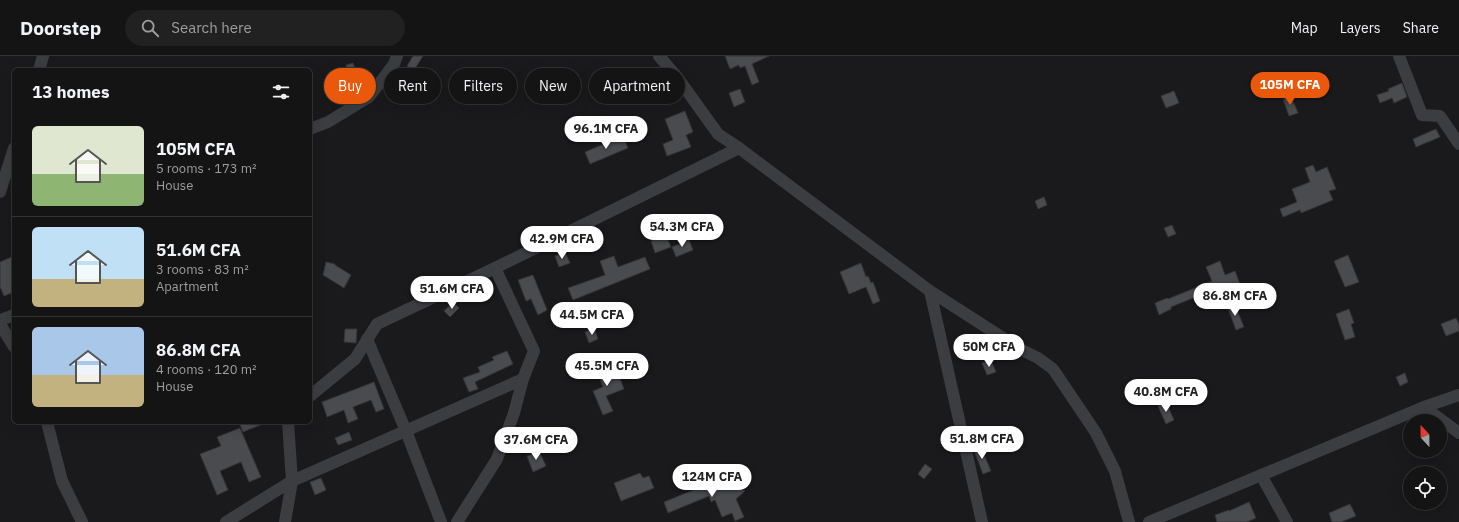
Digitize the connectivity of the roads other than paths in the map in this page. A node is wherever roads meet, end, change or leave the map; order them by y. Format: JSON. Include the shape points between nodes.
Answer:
{"nodes":[{"id":1,"x":44,"y":56,"type":"edge"},
{"id":2,"x":397,"y":56,"type":"edge"},
{"id":3,"x":659,"y":56,"type":"edge"},
{"id":4,"x":1399,"y":56,"type":"edge"},
{"id":5,"x":40,"y":68,"type":"edge"},
{"id":6,"x":312,"y":128,"type":"edge"},
{"id":7,"x":1459,"y":144,"type":"edge"},
{"id":8,"x":739,"y":148,"type":"junction"},
{"id":9,"x":12,"y":154,"type":"edge"},
{"id":10,"x":0,"y":192,"type":"edge"},
{"id":11,"x":495,"y":268,"type":"junction"},
{"id":12,"x":930,"y":291,"type":"junction"},
{"id":13,"x":12,"y":316,"type":"edge"},
{"id":14,"x":0,"y":320,"type":"edge"},
{"id":15,"x":0,"y":324,"type":"edge"},
{"id":16,"x":367,"y":339,"type":"junction"},
{"id":17,"x":12,"y":344,"type":"edge"},
{"id":18,"x":523,"y":379,"type":"junction"},
{"id":19,"x":312,"y":394,"type":"edge"},
{"id":20,"x":1459,"y":395,"type":"edge"},
{"id":21,"x":1424,"y":407,"type":"junction"},
{"id":22,"x":48,"y":424,"type":"edge"},
{"id":23,"x":288,"y":424,"type":"edge"},
{"id":24,"x":406,"y":431,"type":"junction"},
{"id":25,"x":1459,"y":432,"type":"edge"},
{"id":26,"x":1261,"y":475,"type":"junction"},
{"id":27,"x":292,"y":481,"type":"junction"},
{"id":28,"x":82,"y":522,"type":"edge"},
{"id":29,"x":226,"y":522,"type":"edge"},
{"id":30,"x":285,"y":522,"type":"edge"},
{"id":31,"x":441,"y":522,"type":"edge"},
{"id":32,"x":457,"y":522,"type":"edge"},
{"id":33,"x":982,"y":522,"type":"edge"},
{"id":34,"x":1129,"y":522,"type":"edge"},
{"id":35,"x":1149,"y":522,"type":"edge"},
{"id":36,"x":1287,"y":522,"type":"edge"}],
"edges":[{"from":1,"to":5,"type":"street"},
{"from":2,"to":6,"type":"street","via":[[394,64],[369,97],[328,122]]},
{"from":3,"to":8,"type":"street","via":[[678,77],[718,134]]},
{"from":4,"to":7,"type":"street","via":[[1422,115],[1440,116]]},
{"from":8,"to":11,"type":"street"},
{"from":8,"to":12,"type":"street"},
{"from":9,"to":10,"type":"street"},
{"from":11,"to":16,"type":"street","via":[[377,324]]},
{"from":11,"to":18,"type":"street","via":[[534,351]]},
{"from":12,"to":33,"type":"street"},
{"from":12,"to":34,"type":"street","via":[[1053,369],[1096,433],[1115,471]]},
{"from":13,"to":14,"type":"street"},
{"from":15,"to":17,"type":"street"},
{"from":16,"to":19,"type":"street","via":[[355,359]]},
{"from":16,"to":24,"type":"street"},
{"from":18,"to":24,"type":"street"},
{"from":18,"to":32,"type":"street","via":[[497,459]]},
{"from":20,"to":21,"type":"street"},
{"from":21,"to":25,"type":"street"},
{"from":21,"to":26,"type":"street"},
{"from":22,"to":28,"type":"street","via":[[62,481]]},
{"from":23,"to":27,"type":"street"},
{"from":24,"to":27,"type":"street"},
{"from":24,"to":31,"type":"street"},
{"from":26,"to":35,"type":"street"},
{"from":26,"to":36,"type":"street"},
{"from":27,"to":29,"type":"street"},
{"from":27,"to":30,"type":"street"}]}
